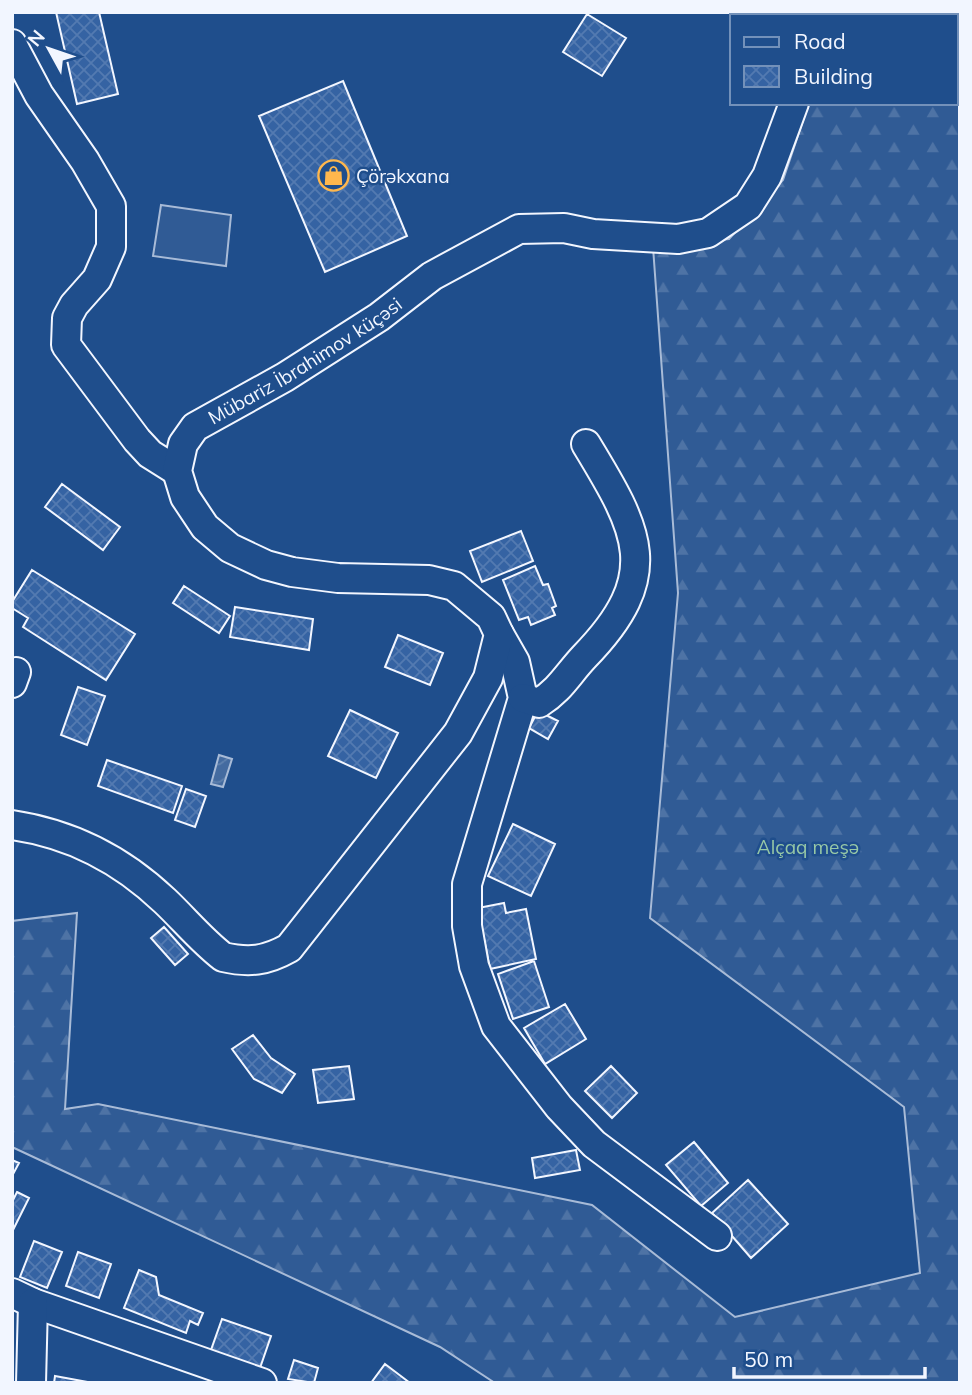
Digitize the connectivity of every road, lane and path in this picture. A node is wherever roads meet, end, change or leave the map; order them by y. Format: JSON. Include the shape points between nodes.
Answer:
{"nodes":[{"id":1,"x":12,"y":44,"type":"edge"},
{"id":2,"x":793,"y":105,"type":"edge"},
{"id":3,"x":586,"y":444,"type":"dead end"},
{"id":4,"x":177,"y":471,"type":"junction"},
{"id":5,"x":499,"y":634,"type":"junction"},
{"id":6,"x":523,"y":698,"type":"junction"},
{"id":7,"x":12,"y":825,"type":"edge"},
{"id":8,"x":717,"y":1236,"type":"dead end"},
{"id":9,"x":22,"y":1298,"type":"edge"},
{"id":10,"x":31,"y":1383,"type":"edge"},
{"id":11,"x":262,"y":1383,"type":"edge"}],
"edges":[{"from":1,"to":4,"type":"street","via":[[39,95],[111,206],[111,247],[97,279],[67,318],[66,345],[137,440]]},
{"from":2,"to":4,"type":"street","name":"Mübariz İbrahimov küçəsi","via":[[767,176],[748,206],[731,220],[708,233],[678,239],[564,228],[519,229],[432,276],[379,317],[195,427],[183,444]]},
{"from":3,"to":6,"type":"street","via":[[623,504],[634,534],[635,576],[613,626],[565,682],[539,703]]},
{"from":4,"to":5,"type":"street","via":[[186,497],[205,527],[230,548],[292,572],[338,579],[429,580],[454,586],[491,617]]},
{"from":5,"to":6,"type":"street","via":[[515,662]]},
{"from":5,"to":7,"type":"street","via":[[488,678],[458,733],[289,948],[267,960],[223,957],[131,871],[49,830]]},
{"from":6,"to":8,"type":"street","via":[[467,884],[467,926],[474,966],[496,1026],[568,1116],[594,1144]]},
{"from":9,"to":10,"type":"street"},
{"from":9,"to":11,"type":"street"}]}
